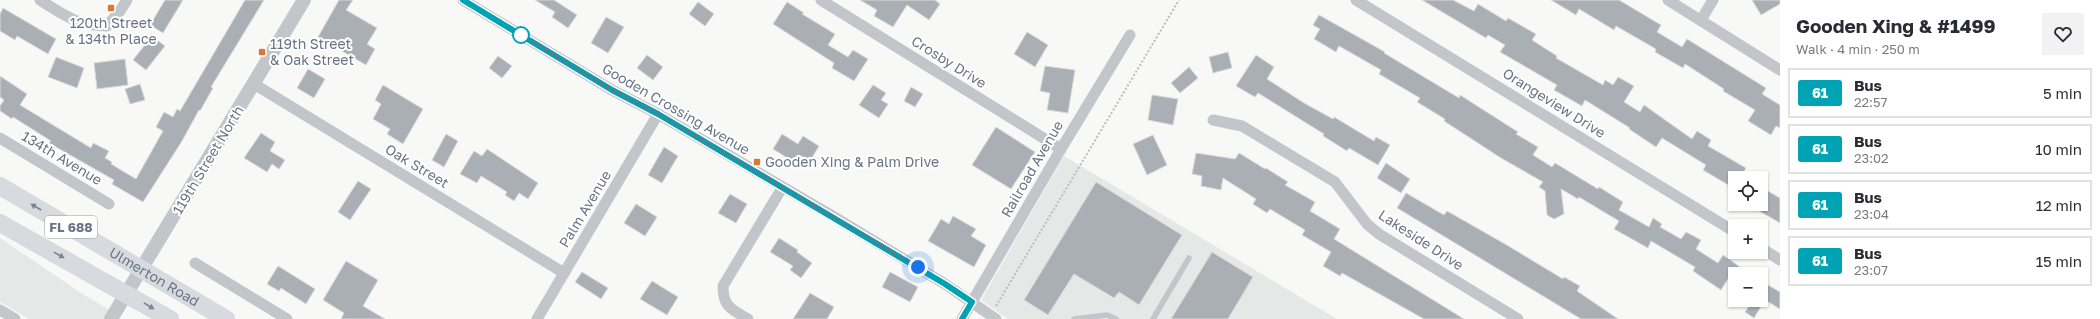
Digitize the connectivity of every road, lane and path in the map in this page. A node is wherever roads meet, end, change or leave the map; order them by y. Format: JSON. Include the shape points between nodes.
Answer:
{"nodes":[{"id":1,"x":40,"y":0,"type":"edge"},
{"id":2,"x":127,"y":0,"type":"edge"},
{"id":3,"x":304,"y":0,"type":"edge"},
{"id":4,"x":463,"y":0,"type":"edge"},
{"id":5,"x":821,"y":0,"type":"edge"},
{"id":6,"x":1179,"y":0,"type":"edge"},
{"id":7,"x":1356,"y":0,"type":"edge"},
{"id":8,"x":1668,"y":0,"type":"edge"},
{"id":9,"x":1713,"y":0,"type":"edge"},
{"id":10,"x":1701,"y":20,"type":"junction"},
{"id":11,"x":1130,"y":35,"type":"dead end"},
{"id":12,"x":1780,"y":70,"type":"edge"},
{"id":13,"x":254,"y":84,"type":"junction"},
{"id":14,"x":658,"y":114,"type":"junction"},
{"id":15,"x":1213,"y":120,"type":"dead end"},
{"id":16,"x":0,"y":138,"type":"edge"},
{"id":17,"x":1061,"y":149,"type":"junction"},
{"id":18,"x":0,"y":186,"type":"edge"},
{"id":19,"x":782,"y":188,"type":"junction"},
{"id":20,"x":109,"y":204,"type":"dead end"},
{"id":21,"x":0,"y":223,"type":"edge"},
{"id":22,"x":1728,"y":228,"type":"edge"},
{"id":23,"x":1768,"y":252,"type":"edge"},
{"id":24,"x":1189,"y":258,"type":"dead end"},
{"id":25,"x":1780,"y":260,"type":"edge"},
{"id":26,"x":195,"y":263,"type":"dead end"},
{"id":27,"x":142,"y":269,"type":"junction"},
{"id":28,"x":564,"y":274,"type":"junction"},
{"id":29,"x":128,"y":294,"type":"junction"},
{"id":30,"x":972,"y":302,"type":"junction"},
{"id":31,"x":0,"y":310,"type":"edge"},
{"id":32,"x":993,"y":317,"type":"edge"},
{"id":33,"x":15,"y":319,"type":"edge"},
{"id":34,"x":111,"y":319,"type":"edge"},
{"id":35,"x":170,"y":319,"type":"edge"},
{"id":36,"x":226,"y":319,"type":"edge"},
{"id":37,"x":287,"y":319,"type":"edge"},
{"id":38,"x":537,"y":319,"type":"edge"},
{"id":39,"x":748,"y":319,"type":"edge"},
{"id":40,"x":962,"y":319,"type":"edge"},
{"id":41,"x":1074,"y":319,"type":"edge"},
{"id":42,"x":1116,"y":319,"type":"edge"},
{"id":43,"x":1153,"y":319,"type":"edge"},
{"id":44,"x":1518,"y":319,"type":"edge"}],
"edges":[{"from":1,"to":2,"type":"street","via":[[75,22],[90,26],[107,26]]},
{"from":3,"to":13,"type":"street","name":"119th Street North"},
{"from":4,"to":14,"type":"street","name":"Gooden Crossing Avenue","via":[[612,90]]},
{"from":5,"to":17,"type":"street","name":"Crosby Drive"},
{"from":6,"to":32,"type":"path"},
{"from":7,"to":22,"type":"street","name":"Orangeview Drive"},
{"from":8,"to":10,"type":"street"},
{"from":9,"to":10,"type":"street"},
{"from":10,"to":12,"type":"street"},
{"from":11,"to":17,"type":"street","name":"Railroad Avenue"},
{"from":13,"to":27,"type":"street","name":"119th Street North"},
{"from":13,"to":28,"type":"street","name":"Oak Street"},
{"from":14,"to":19,"type":"street","name":"Gooden Crossing Avenue"},
{"from":14,"to":28,"type":"street","name":"Palm Avenue"},
{"from":15,"to":44,"type":"street","name":"Lakeside Drive","via":[[1242,126],[1335,182],[1367,224],[1379,234]]},
{"from":16,"to":20,"type":"street","name":"134th Avenue"},
{"from":17,"to":30,"type":"street","name":"Railroad Avenue"},
{"from":27,"to":18,"type":"main road","name":"Ulmerton Road","number":"FL 688","one_way":true},
{"from":19,"to":30,"type":"street","name":"Gooden Crossing Avenue","via":[[856,230]]},
{"from":19,"to":39,"type":"street","via":[[723,286],[723,298],[727,306]]},
{"from":21,"to":29,"type":"main road","name":"Ulmerton Road","number":"FL 688","one_way":true},
{"from":23,"to":25,"type":"street"},
{"from":24,"to":43,"type":"lane"},
{"from":26,"to":37,"type":"street"},
{"from":27,"to":29,"type":"street","name":"119th Street North"},
{"from":27,"to":36,"type":"main road","name":"Ulmerton Road","number":"FL 688"},
{"from":28,"to":38,"type":"street","name":"Palm Avenue"},
{"from":29,"to":34,"type":"street","name":"119th Street North"},
{"from":29,"to":35,"type":"main road","name":"Ulmerton Road","number":"FL 688","one_way":true},
{"from":30,"to":32,"type":"street","name":"Gooden Crossing Avenue"},
{"from":30,"to":40,"type":"street","name":"Railroad Avenue"},
{"from":31,"to":33,"type":"street"},
{"from":41,"to":42,"type":"lane","via":[[1107,315]]}]}
